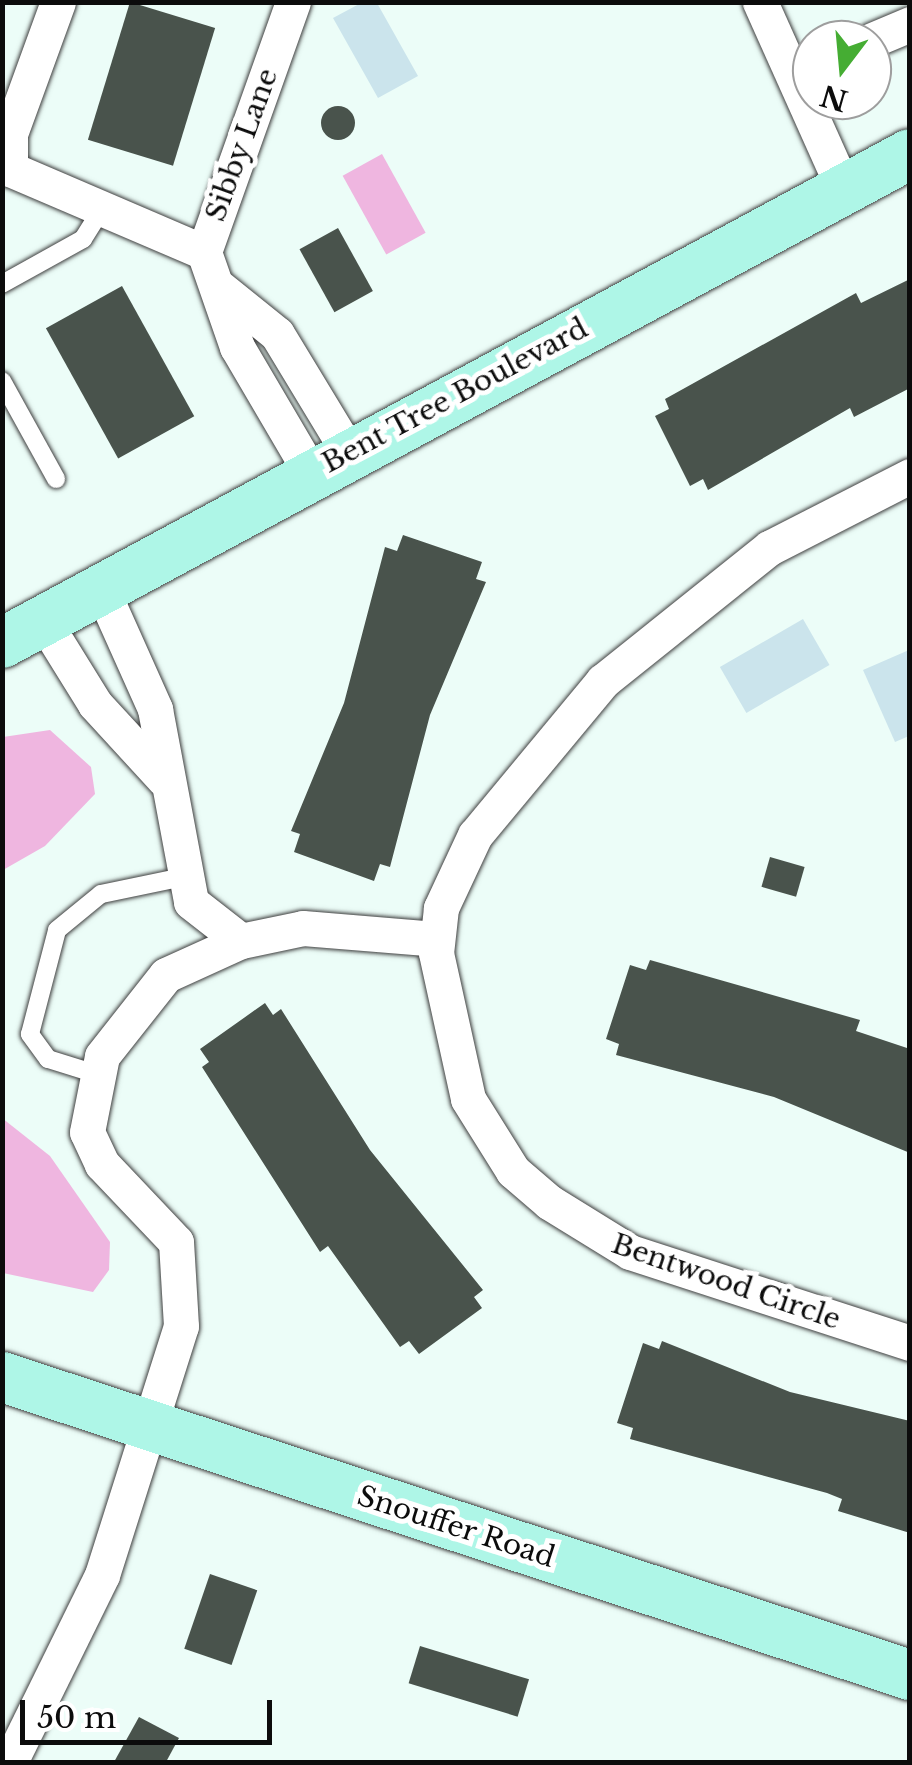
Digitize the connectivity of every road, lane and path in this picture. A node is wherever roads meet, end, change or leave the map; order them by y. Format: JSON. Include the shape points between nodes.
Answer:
{"nodes":[{"id":1,"x":58,"y":2,"type":"edge"},
{"id":2,"x":294,"y":2,"type":"edge"},
{"id":3,"x":760,"y":2,"type":"edge"},
{"id":4,"x":792,"y":56,"type":"edge"},
{"id":5,"x":819,"y":120,"type":"edge"},
{"id":6,"x":910,"y":154,"type":"edge"},
{"id":7,"x":842,"y":185,"type":"junction"},
{"id":8,"x":101,"y":210,"type":"junction"},
{"id":9,"x":204,"y":252,"type":"junction"},
{"id":10,"x":2,"y":284,"type":"edge"},
{"id":11,"x":2,"y":381,"type":"edge"},
{"id":12,"x":330,"y":463,"type":"junction"},
{"id":13,"x":910,"y":476,"type":"edge"},
{"id":14,"x":56,"y":479,"type":"dead end"},
{"id":15,"x":101,"y":588,"type":"junction"},
{"id":16,"x":23,"y":632,"type":"edge"},
{"id":17,"x":164,"y":779,"type":"junction"},
{"id":18,"x":188,"y":876,"type":"junction"},
{"id":19,"x":436,"y":938,"type":"junction"},
{"id":20,"x":241,"y":941,"type":"junction"},
{"id":21,"x":94,"y":1073,"type":"junction"},
{"id":22,"x":910,"y":1343,"type":"edge"},
{"id":23,"x":2,"y":1376,"type":"edge"},
{"id":24,"x":148,"y":1427,"type":"junction"},
{"id":25,"x":910,"y":1675,"type":"edge"},
{"id":26,"x":10,"y":1762,"type":"edge"}],
"edges":[{"from":1,"to":8,"type":"street","via":[[8,163],[18,178]]},
{"from":2,"to":9,"type":"street","name":"Sibby Lane"},
{"from":3,"to":4,"type":"street"},
{"from":5,"to":7,"type":"street"},
{"from":6,"to":7,"type":"main road","name":"Bent Tree Boulevard"},
{"from":7,"to":12,"type":"main road","name":"Bent Tree Boulevard"},
{"from":8,"to":9,"type":"street"},
{"from":8,"to":10,"type":"lane","via":[[78,242]]},
{"from":9,"to":12,"type":"street","name":"Sibby Lane","via":[[236,347]]},
{"from":11,"to":14,"type":"lane"},
{"from":12,"to":15,"type":"main road","name":"Bent Tree Boulevard"},
{"from":13,"to":19,"type":"street","via":[[769,548],[603,681],[475,835]]},
{"from":15,"to":16,"type":"main road","name":"Bent Tree Boulevard"},
{"from":15,"to":17,"type":"street","via":[[155,709]]},
{"from":16,"to":17,"type":"street"},
{"from":17,"to":18,"type":"street"},
{"from":18,"to":20,"type":"street","via":[[198,914]]},
{"from":18,"to":21,"type":"lane","via":[[101,894],[57,930],[30,1034],[48,1059]]},
{"from":19,"to":20,"type":"street","via":[[302,928]]},
{"from":19,"to":22,"type":"street","name":"Bentwood Circle","via":[[454,1060],[513,1171],[630,1252]]},
{"from":20,"to":21,"type":"street","via":[[166,975],[122,1022]]},
{"from":21,"to":24,"type":"street","via":[[86,1116],[92,1149],[170,1230],[183,1270],[181,1326]]},
{"from":23,"to":24,"type":"main road","name":"Snouffer Road"},
{"from":24,"to":25,"type":"main road","name":"Snouffer Road"},
{"from":24,"to":26,"type":"street","via":[[102,1575]]}]}
